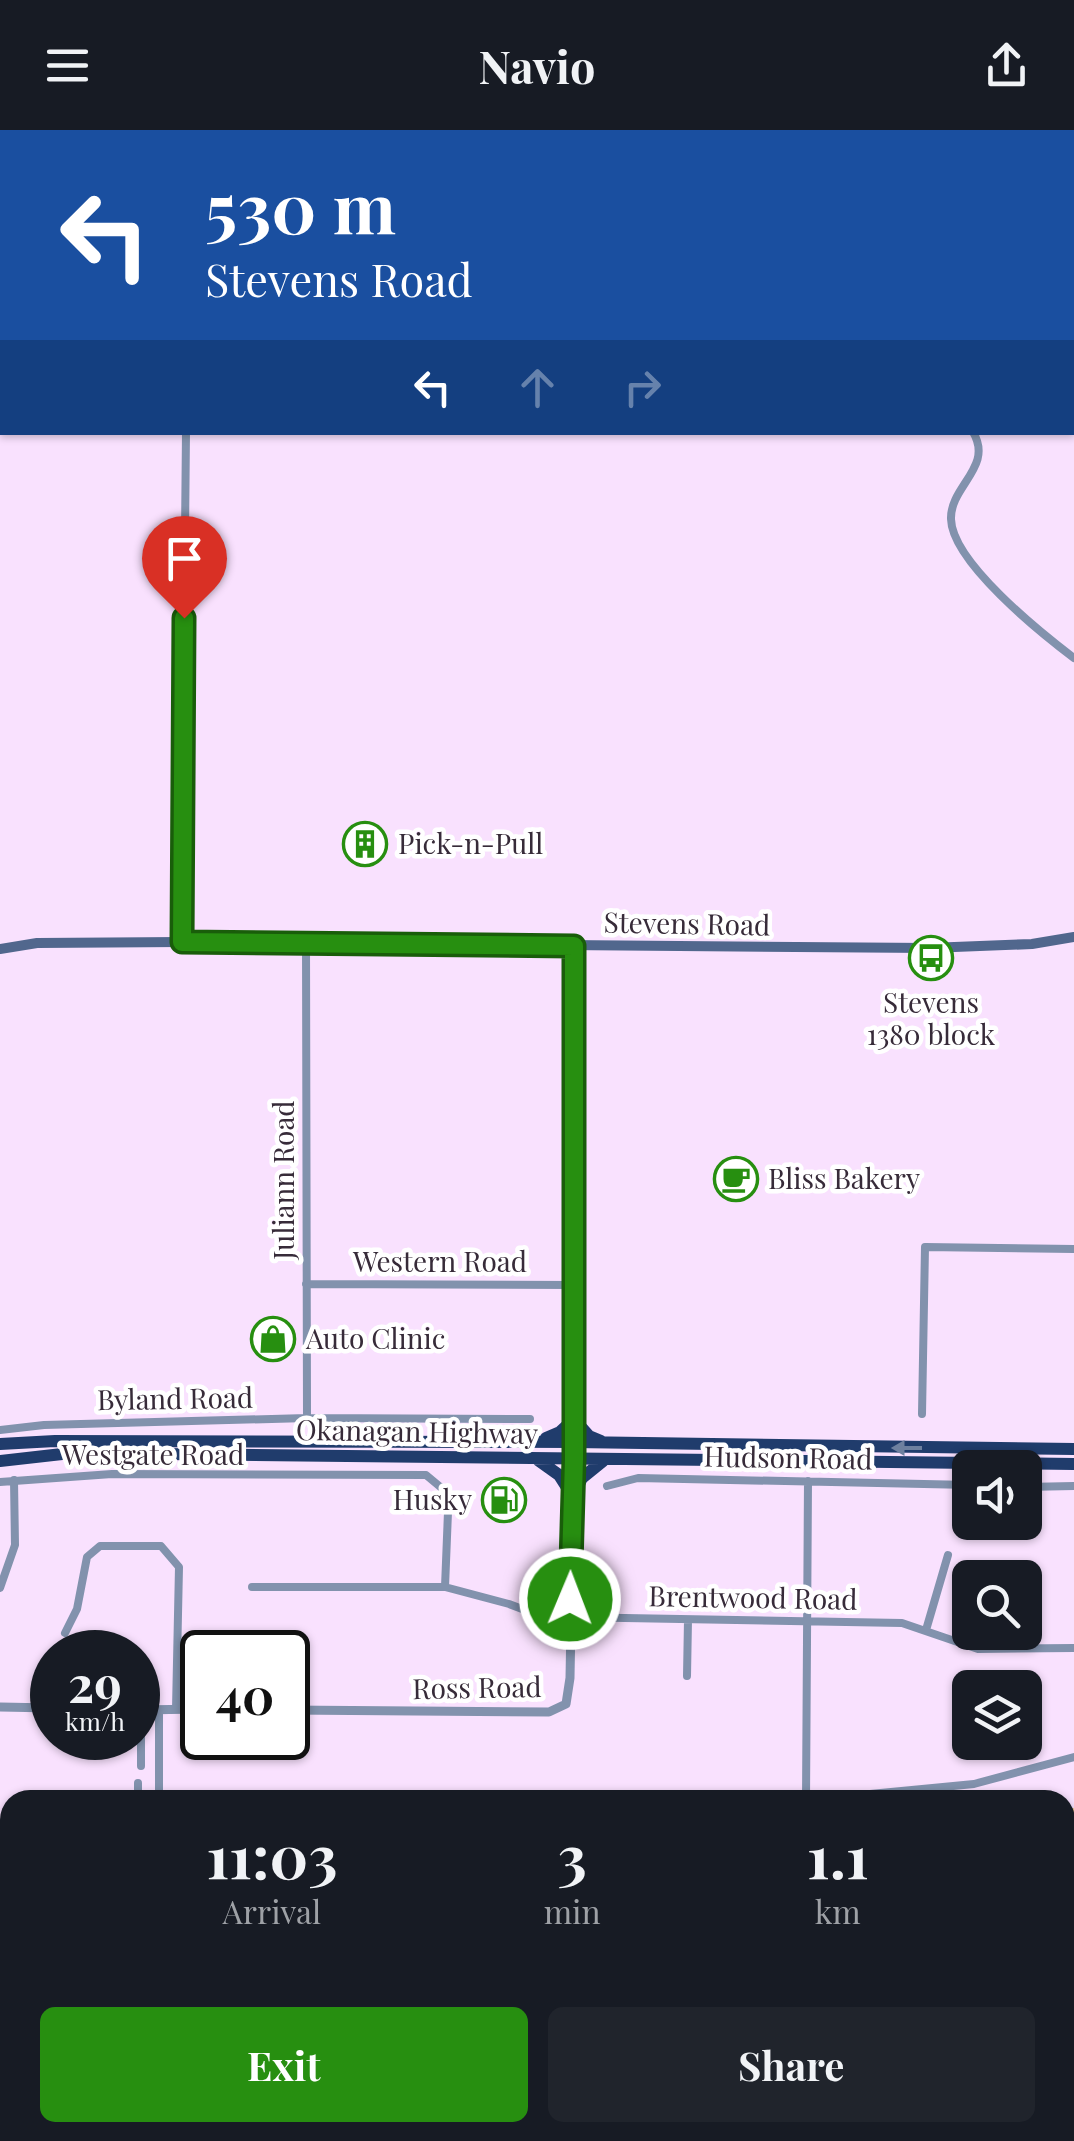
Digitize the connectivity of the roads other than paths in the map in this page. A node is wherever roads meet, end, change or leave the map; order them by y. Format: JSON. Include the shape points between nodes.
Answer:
{"nodes":[{"id":1,"x":186,"y":435,"type":"edge"},
{"id":2,"x":974,"y":435,"type":"edge"},
{"id":3,"x":1074,"y":658,"type":"edge"},
{"id":4,"x":1074,"y":937,"type":"edge"},
{"id":5,"x":182,"y":942,"type":"junction"},
{"id":6,"x":306,"y":942,"type":"junction"},
{"id":7,"x":574,"y":946,"type":"junction"},
{"id":8,"x":0,"y":949,"type":"edge"},
{"id":9,"x":1074,"y":1249,"type":"edge"},
{"id":10,"x":306,"y":1284,"type":"junction"},
{"id":11,"x":574,"y":1284,"type":"junction"},
{"id":12,"x":922,"y":1414,"type":"dead end"},
{"id":13,"x":307,"y":1418,"type":"junction"},
{"id":14,"x":530,"y":1419,"type":"dead end"},
{"id":15,"x":574,"y":1419,"type":"junction"},
{"id":16,"x":0,"y":1430,"type":"edge"},
{"id":17,"x":539,"y":1442,"type":"junction"},
{"id":18,"x":574,"y":1442,"type":"junction"},
{"id":19,"x":603,"y":1442,"type":"junction"},
{"id":20,"x":0,"y":1444,"type":"edge"},
{"id":21,"x":1074,"y":1449,"type":"edge"},
{"id":22,"x":536,"y":1458,"type":"junction"},
{"id":23,"x":574,"y":1459,"type":"junction"},
{"id":24,"x":606,"y":1459,"type":"junction"},
{"id":25,"x":0,"y":1462,"type":"edge"},
{"id":26,"x":1074,"y":1464,"type":"edge"},
{"id":27,"x":14,"y":1480,"type":"junction"},
{"id":28,"x":808,"y":1481,"type":"junction"},
{"id":29,"x":0,"y":1482,"type":"edge"},
{"id":30,"x":952,"y":1485,"type":"edge"},
{"id":31,"x":606,"y":1486,"type":"dead end"},
{"id":32,"x":1042,"y":1486,"type":"edge"},
{"id":33,"x":1074,"y":1486,"type":"edge"},
{"id":34,"x":573,"y":1498,"type":"junction"},
{"id":35,"x":948,"y":1555,"type":"dead end"},
{"id":36,"x":445,"y":1586,"type":"junction"},
{"id":37,"x":252,"y":1587,"type":"dead end"},
{"id":38,"x":0,"y":1588,"type":"edge"},
{"id":39,"x":569,"y":1616,"type":"junction"},
{"id":40,"x":688,"y":1620,"type":"junction"},
{"id":41,"x":808,"y":1622,"type":"junction"},
{"id":42,"x":66,"y":1630,"type":"edge"},
{"id":43,"x":926,"y":1630,"type":"junction"},
{"id":44,"x":1074,"y":1648,"type":"edge"},
{"id":45,"x":688,"y":1676,"type":"dead end"},
{"id":46,"x":0,"y":1707,"type":"edge"},
{"id":47,"x":30,"y":1708,"type":"edge"},
{"id":48,"x":176,"y":1709,"type":"junction"},
{"id":49,"x":180,"y":1709,"type":"edge"},
{"id":50,"x":160,"y":1710,"type":"edge"},
{"id":51,"x":310,"y":1710,"type":"edge"},
{"id":52,"x":1074,"y":1757,"type":"edge"},
{"id":53,"x":141,"y":1760,"type":"edge"},
{"id":54,"x":159,"y":1760,"type":"edge"},
{"id":55,"x":141,"y":1766,"type":"dead end"},
{"id":56,"x":138,"y":1783,"type":"dead end"},
{"id":57,"x":138,"y":1790,"type":"edge"},
{"id":58,"x":159,"y":1790,"type":"edge"},
{"id":59,"x":807,"y":1790,"type":"edge"},
{"id":60,"x":911,"y":1790,"type":"edge"}],
"edges":[{"from":1,"to":5,"type":"street"},
{"from":2,"to":3,"type":"street","via":[[978,459],[952,511],[956,537],[1021,616]]},
{"from":4,"to":7,"type":"main road","name":"Stevens Road","via":[[929,948]]},
{"from":5,"to":6,"type":"main road","name":"Stevens Road"},
{"from":5,"to":8,"type":"main road","name":"Stevens Road"},
{"from":6,"to":7,"type":"main road","name":"Stevens Road"},
{"from":6,"to":10,"type":"street","name":"Juliann Road"},
{"from":7,"to":11,"type":"street","name":"Ross Road"},
{"from":9,"to":12,"type":"street","via":[[925,1247]]},
{"from":10,"to":11,"type":"street","name":"Western Road"},
{"from":10,"to":13,"type":"street","name":"Juliann Road"},
{"from":11,"to":15,"type":"street","name":"Ross Road"},
{"from":13,"to":14,"type":"street","name":"Byland Road"},
{"from":13,"to":16,"type":"street","name":"Byland Road"},
{"from":15,"to":17,"type":"highway"},
{"from":15,"to":18,"type":"street","name":"Ross Road"},
{"from":15,"to":19,"type":"highway"},
{"from":17,"to":18,"type":"highway","name":"Okanagan Highway"},
{"from":17,"to":20,"type":"highway","name":"Okanagan Highway"},
{"from":18,"to":19,"type":"highway","name":"Okanagan Highway"},
{"from":18,"to":23,"type":"street","name":"Ross Road"},
{"from":21,"to":19,"type":"highway","name":"Okanagan Highway","one_way":true},
{"from":22,"to":23,"type":"highway","name":"Okanagan Highway"},
{"from":22,"to":25,"type":"highway","name":"Okanagan Highway","via":[[71,1453]]},
{"from":22,"to":34,"type":"highway","via":[[560,1475]]},
{"from":23,"to":24,"type":"highway","name":"Okanagan Highway"},
{"from":23,"to":34,"type":"street","name":"Ross Road"},
{"from":24,"to":26,"type":"highway","name":"Okanagan Highway"},
{"from":24,"to":34,"type":"highway","via":[[582,1478]]},
{"from":27,"to":29,"type":"street","name":"Westgate Road"},
{"from":27,"to":36,"type":"street","name":"Westgate Road","via":[[426,1475],[444,1490],[448,1512]]},
{"from":27,"to":38,"type":"street","via":[[15,1544]]},
{"from":28,"to":30,"type":"street","name":"Hudson Road"},
{"from":28,"to":31,"type":"street","name":"Hudson Road","via":[[638,1478]]},
{"from":28,"to":41,"type":"street"},
{"from":32,"to":33,"type":"street"},
{"from":34,"to":39,"type":"street","name":"Ross Road"},
{"from":35,"to":43,"type":"street"},
{"from":36,"to":37,"type":"street","name":"Brentwood Road"},
{"from":36,"to":39,"type":"street","name":"Brentwood Road","via":[[549,1619]]},
{"from":39,"to":40,"type":"street","name":"Brentwood Road"},
{"from":39,"to":51,"type":"street","name":"Ross Road","via":[[566,1704],[549,1712]]},
{"from":40,"to":41,"type":"street","name":"Brentwood Road"},
{"from":40,"to":45,"type":"street"},
{"from":41,"to":43,"type":"street","name":"Brentwood Road","via":[[902,1623]]},
{"from":41,"to":59,"type":"street"},
{"from":42,"to":48,"type":"street","via":[[87,1557],[100,1546],[161,1546],[179,1567]]},
{"from":43,"to":44,"type":"street","name":"Brentwood Road","via":[[978,1649]]},
{"from":46,"to":47,"type":"street"},
{"from":48,"to":49,"type":"street"},
{"from":48,"to":50,"type":"street"},
{"from":52,"to":60,"type":"street","via":[[974,1784]]},
{"from":53,"to":55,"type":"street"},
{"from":54,"to":58,"type":"street"},
{"from":56,"to":57,"type":"street"}]}
